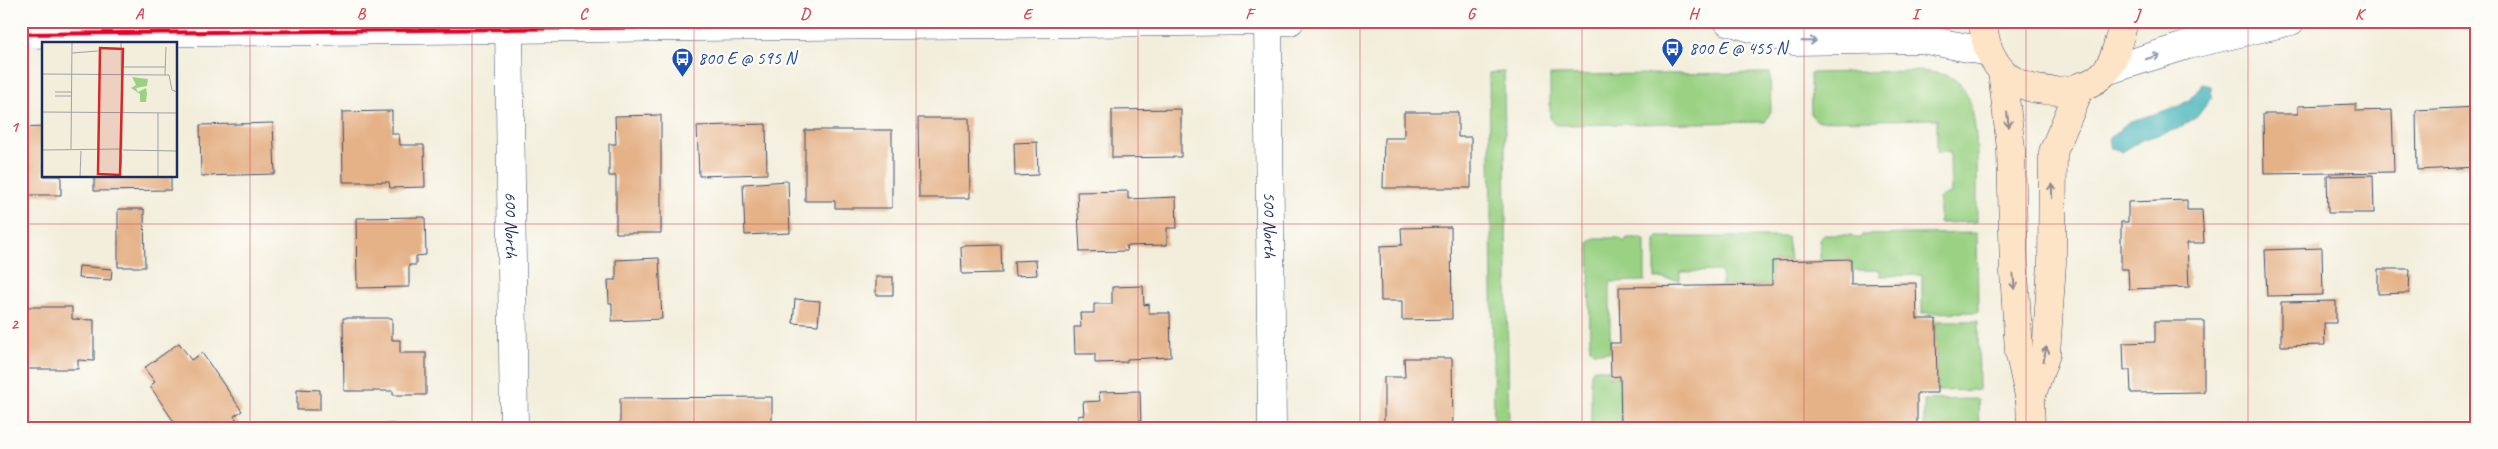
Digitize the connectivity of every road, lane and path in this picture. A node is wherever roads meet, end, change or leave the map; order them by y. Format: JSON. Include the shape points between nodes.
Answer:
{"nodes":[{"id":1,"x":1728,"y":21,"type":"edge"},
{"id":2,"x":1983,"y":21,"type":"edge"},
{"id":3,"x":2123,"y":21,"type":"edge"},
{"id":4,"x":2291,"y":21,"type":"edge"},
{"id":5,"x":1275,"y":22,"type":"edge"},
{"id":6,"x":509,"y":25,"type":"edge"},
{"id":7,"x":21,"y":34,"type":"edge"},
{"id":8,"x":1996,"y":62,"type":"junction"},
{"id":9,"x":2106,"y":71,"type":"junction"},
{"id":10,"x":2081,"y":86,"type":"junction"},
{"id":11,"x":2030,"y":400,"type":"junction"},
{"id":12,"x":514,"y":428,"type":"edge"},
{"id":13,"x":1272,"y":428,"type":"edge"},
{"id":14,"x":2031,"y":428,"type":"edge"}],
"edges":[{"from":1,"to":8,"type":"street","one_way":true,"via":[[1795,41],[1921,39]]},
{"from":2,"to":8,"type":"main road","via":[[1984,34]]},
{"from":3,"to":9,"type":"main road"},
{"from":9,"to":4,"type":"street","one_way":true,"via":[[2188,45]]},
{"from":5,"to":6,"type":"street"},
{"from":5,"to":13,"type":"street","name":"500 North"},
{"from":6,"to":7,"type":"street"},
{"from":6,"to":12,"type":"street","name":"600 North"},
{"from":8,"to":10,"type":"main road","via":[[2018,82],[2044,90],[2060,91]]},
{"from":8,"to":11,"type":"main road","one_way":true,"via":[[2011,149],[2019,351]]},
{"from":9,"to":10,"type":"main road"},
{"from":11,"to":10,"type":"main road","one_way":true,"via":[[2046,354],[2052,264],[2053,152]]},
{"from":11,"to":14,"type":"main road"}]}
